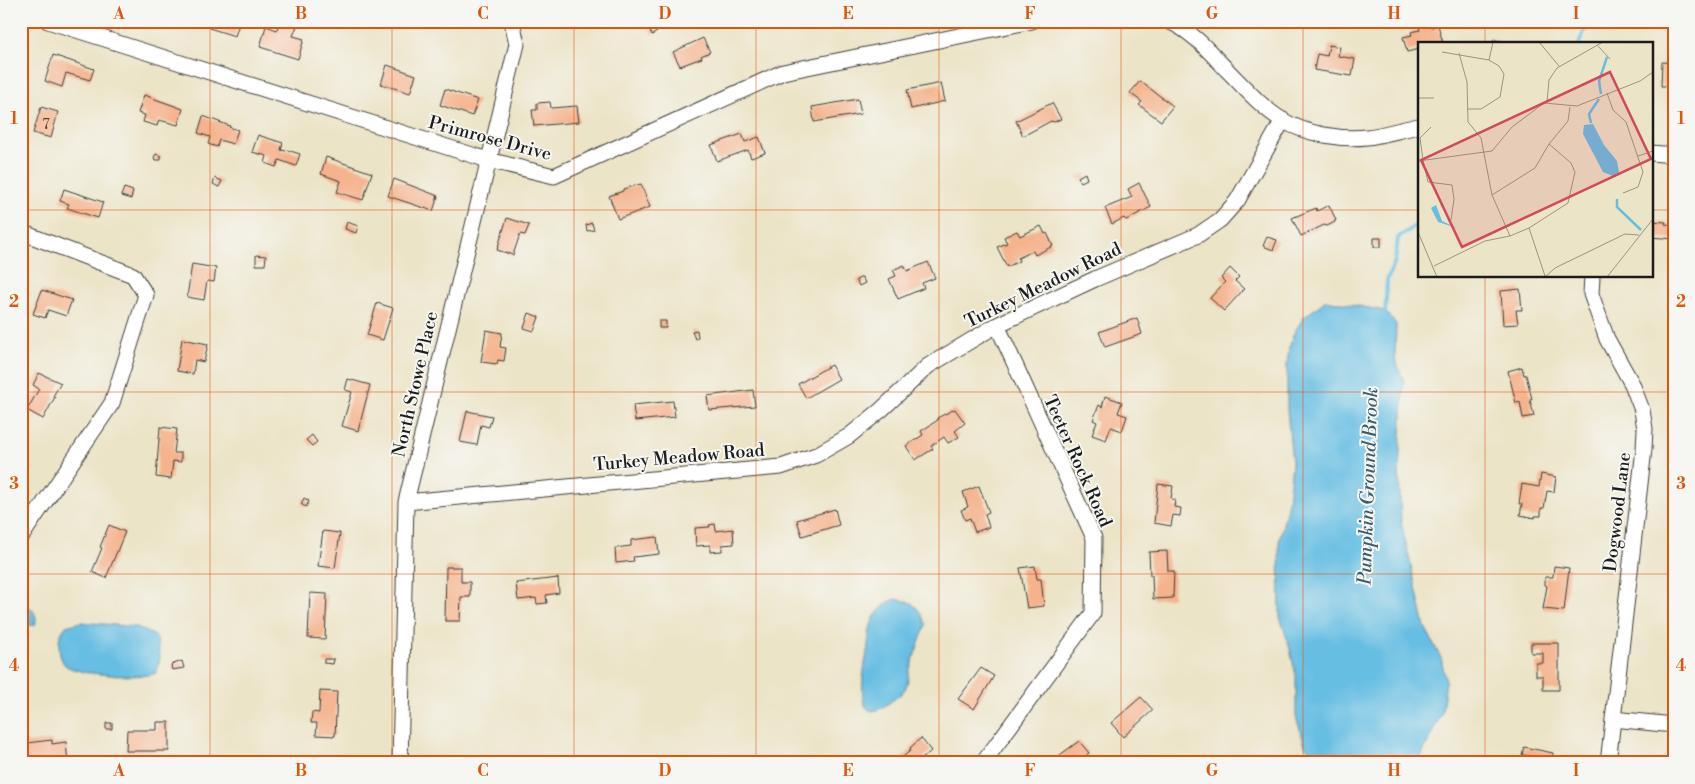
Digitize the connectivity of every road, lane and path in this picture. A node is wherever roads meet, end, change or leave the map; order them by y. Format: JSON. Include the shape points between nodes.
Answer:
{"nodes":[{"id":1,"x":48,"y":21,"type":"edge"},
{"id":2,"x":512,"y":21,"type":"edge"},
{"id":3,"x":1032,"y":21,"type":"edge"},
{"id":4,"x":1168,"y":21,"type":"edge"},
{"id":5,"x":1283,"y":120,"type":"junction"},
{"id":6,"x":1418,"y":126,"type":"edge"},
{"id":7,"x":1652,"y":153,"type":"edge"},
{"id":8,"x":1674,"y":155,"type":"edge"},
{"id":9,"x":488,"y":160,"type":"junction"},
{"id":10,"x":21,"y":232,"type":"edge"},
{"id":11,"x":1592,"y":278,"type":"edge"},
{"id":12,"x":997,"y":325,"type":"junction"},
{"id":13,"x":406,"y":502,"type":"junction"},
{"id":14,"x":21,"y":537,"type":"edge"},
{"id":15,"x":1613,"y":719,"type":"junction"},
{"id":16,"x":1674,"y":725,"type":"edge"},
{"id":17,"x":400,"y":763,"type":"edge"},
{"id":18,"x":983,"y":763,"type":"edge"},
{"id":19,"x":1608,"y":763,"type":"edge"}],
"edges":[{"from":1,"to":9,"type":"street","name":"Primrose Drive"},
{"from":2,"to":9,"type":"street","name":"North Stowe Place","via":[[517,44]]},
{"from":3,"to":9,"type":"street","name":"Primrose Drive","via":[[783,72],[554,176]]},
{"from":4,"to":5,"type":"street","via":[[1201,43],[1258,102]]},
{"from":5,"to":6,"type":"street","via":[[1338,138],[1365,137]]},
{"from":5,"to":12,"type":"street","name":"Turkey Meadow Road","via":[[1238,201],[1220,220],[1198,235]]},
{"from":7,"to":8,"type":"street"},
{"from":9,"to":13,"type":"street","name":"North Stowe Place"},
{"from":10,"to":14,"type":"street","via":[[133,275],[146,296],[112,404]]},
{"from":11,"to":15,"type":"street","name":"Dogwood Lane","via":[[1591,294],[1600,321],[1632,384],[1642,410],[1645,430]]},
{"from":12,"to":13,"type":"street","name":"Turkey Meadow Road","via":[[928,366],[849,436],[816,455],[781,466]]},
{"from":12,"to":18,"type":"street","name":"Teeter Rock Road","via":[[1094,538],[1093,614]]},
{"from":13,"to":17,"type":"street","name":"North Stowe Place"},
{"from":15,"to":16,"type":"street"},
{"from":15,"to":19,"type":"street","name":"Dogwood Lane"}]}
